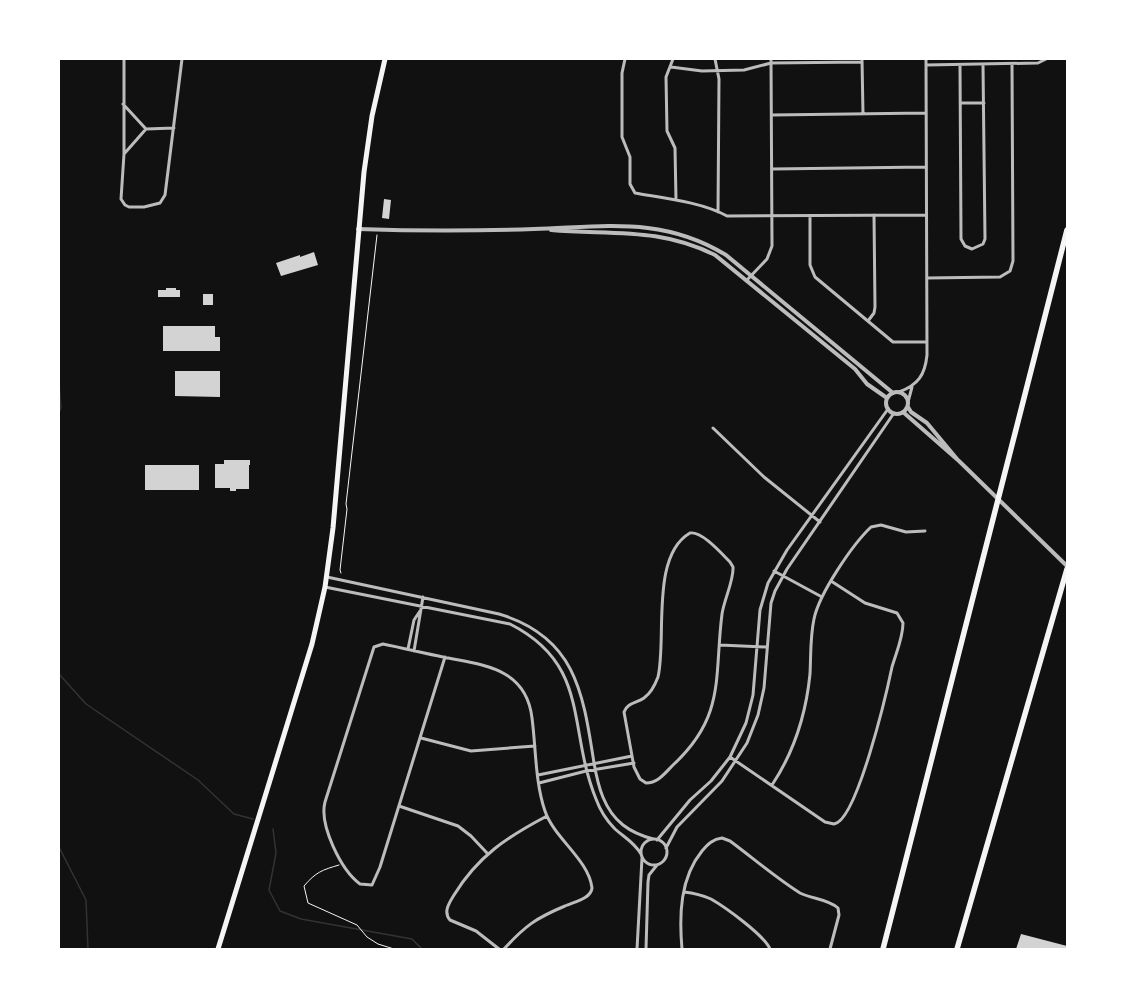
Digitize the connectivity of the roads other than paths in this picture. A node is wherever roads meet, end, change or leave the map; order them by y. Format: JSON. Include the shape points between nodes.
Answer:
{"nodes":[{"id":1,"x":124,"y":59,"type":"edge"},
{"id":2,"x":182,"y":59,"type":"edge"},
{"id":3,"x":385,"y":59,"type":"edge"},
{"id":4,"x":625,"y":59,"type":"edge"},
{"id":5,"x":673,"y":59,"type":"edge"},
{"id":6,"x":715,"y":59,"type":"edge"},
{"id":7,"x":771,"y":59,"type":"edge"},
{"id":8,"x":926,"y":59,"type":"edge"},
{"id":9,"x":1046,"y":59,"type":"edge"},
{"id":10,"x":862,"y":61,"type":"edge"},
{"id":11,"x":771,"y":63,"type":"junction"},
{"id":12,"x":984,"y":64,"type":"junction"},
{"id":13,"x":1012,"y":64,"type":"junction"},
{"id":14,"x":926,"y":65,"type":"junction"},
{"id":15,"x":960,"y":65,"type":"junction"},
{"id":16,"x":671,"y":67,"type":"junction"},
{"id":17,"x":718,"y":70,"type":"junction"},
{"id":18,"x":960,"y":103,"type":"junction"},
{"id":19,"x":984,"y":103,"type":"junction"},
{"id":20,"x":123,"y":104,"type":"junction"},
{"id":21,"x":926,"y":113,"type":"junction"},
{"id":22,"x":863,"y":114,"type":"junction"},
{"id":23,"x":772,"y":115,"type":"junction"},
{"id":24,"x":174,"y":128,"type":"junction"},
{"id":25,"x":146,"y":129,"type":"junction"},
{"id":26,"x":124,"y":154,"type":"junction"},
{"id":27,"x":926,"y":167,"type":"junction"},
{"id":28,"x":772,"y":169,"type":"junction"},
{"id":29,"x":676,"y":200,"type":"junction"},
{"id":30,"x":718,"y":212,"type":"junction"},
{"id":31,"x":874,"y":215,"type":"junction"},
{"id":32,"x":926,"y":215,"type":"junction"},
{"id":33,"x":773,"y":216,"type":"junction"},
{"id":34,"x":810,"y":216,"type":"junction"},
{"id":35,"x":358,"y":229,"type":"junction"},
{"id":36,"x":535,"y":229,"type":"junction"},
{"id":37,"x":1067,"y":230,"type":"edge"},
{"id":38,"x":751,"y":275,"type":"junction"},
{"id":39,"x":927,"y":278,"type":"junction"},
{"id":40,"x":747,"y":280,"type":"junction"},
{"id":41,"x":868,"y":321,"type":"junction"},
{"id":42,"x":927,"y":342,"type":"junction"},
{"id":43,"x":912,"y":387,"type":"junction"},
{"id":44,"x":893,"y":392,"type":"junction"},
{"id":45,"x":899,"y":392,"type":"junction"},
{"id":46,"x":887,"y":398,"type":"junction"},
{"id":47,"x":908,"y":405,"type":"junction"},
{"id":48,"x":888,"y":409,"type":"junction"},
{"id":49,"x":903,"y":412,"type":"junction"},
{"id":50,"x":894,"y":413,"type":"junction"},
{"id":51,"x":713,"y":428,"type":"dead end"},
{"id":52,"x":958,"y":461,"type":"junction"},
{"id":53,"x":812,"y":516,"type":"junction"},
{"id":54,"x":820,"y":522,"type":"junction"},
{"id":55,"x":925,"y":531,"type":"dead end"},
{"id":56,"x":1067,"y":566,"type":"edge"},
{"id":57,"x":1067,"y":569,"type":"edge"},
{"id":58,"x":774,"y":571,"type":"junction"},
{"id":59,"x":783,"y":576,"type":"junction"},
{"id":60,"x":327,"y":577,"type":"junction"},
{"id":61,"x":831,"y":581,"type":"junction"},
{"id":62,"x":325,"y":588,"type":"junction"},
{"id":63,"x":822,"y":597,"type":"junction"},
{"id":64,"x":423,"y":598,"type":"junction"},
{"id":65,"x":421,"y":608,"type":"junction"},
{"id":66,"x":720,"y":645,"type":"junction"},
{"id":67,"x":757,"y":647,"type":"junction"},
{"id":68,"x":766,"y":647,"type":"junction"},
{"id":69,"x":408,"y":649,"type":"junction"},
{"id":70,"x":414,"y":651,"type":"junction"},
{"id":71,"x":445,"y":657,"type":"junction"},
{"id":72,"x":421,"y":738,"type":"junction"},
{"id":73,"x":535,"y":746,"type":"junction"},
{"id":74,"x":632,"y":756,"type":"junction"},
{"id":75,"x":730,"y":756,"type":"junction"},
{"id":76,"x":737,"y":761,"type":"junction"},
{"id":77,"x":594,"y":763,"type":"junction"},
{"id":78,"x":634,"y":763,"type":"junction"},
{"id":79,"x":585,"y":765,"type":"junction"},
{"id":80,"x":595,"y":769,"type":"junction"},
{"id":81,"x":586,"y":771,"type":"junction"},
{"id":82,"x":538,"y":775,"type":"junction"},
{"id":83,"x":539,"y":783,"type":"junction"},
{"id":84,"x":772,"y":785,"type":"junction"},
{"id":85,"x":399,"y":806,"type":"junction"},
{"id":86,"x":547,"y":816,"type":"junction"},
{"id":87,"x":653,"y":839,"type":"junction"},
{"id":88,"x":657,"y":840,"type":"junction"},
{"id":89,"x":666,"y":848,"type":"junction"},
{"id":90,"x":487,"y":853,"type":"junction"},
{"id":91,"x":642,"y":856,"type":"junction"},
{"id":92,"x":657,"y":865,"type":"junction"},
{"id":93,"x":684,"y":892,"type":"junction"},
{"id":94,"x":218,"y":949,"type":"edge"},
{"id":95,"x":499,"y":949,"type":"edge"},
{"id":96,"x":504,"y":949,"type":"edge"},
{"id":97,"x":637,"y":949,"type":"edge"},
{"id":98,"x":646,"y":949,"type":"edge"},
{"id":99,"x":682,"y":949,"type":"edge"},
{"id":100,"x":770,"y":949,"type":"edge"},
{"id":101,"x":830,"y":949,"type":"edge"},
{"id":102,"x":883,"y":949,"type":"edge"},
{"id":103,"x":957,"y":949,"type":"edge"}],
"edges":[{"from":1,"to":20,"type":"street"},
{"from":2,"to":24,"type":"street"},
{"from":3,"to":35,"type":"main road","via":[[370,132]]},
{"from":4,"to":29,"type":"street","via":[[622,73],[622,137],[630,157],[631,189],[634,193]]},
{"from":5,"to":16,"type":"street"},
{"from":6,"to":17,"type":"street"},
{"from":7,"to":11,"type":"street"},
{"from":8,"to":14,"type":"street"},
{"from":9,"to":13,"type":"street","via":[[1038,63]]},
{"from":10,"to":11,"type":"street"},
{"from":10,"to":22,"type":"street"},
{"from":11,"to":17,"type":"street","via":[[744,70]]},
{"from":11,"to":23,"type":"street"},
{"from":12,"to":13,"type":"street"},
{"from":12,"to":15,"type":"street"},
{"from":12,"to":19,"type":"street"},
{"from":13,"to":39,"type":"street","via":[[1013,261],[1010,271],[1000,277]]},
{"from":14,"to":15,"type":"street"},
{"from":14,"to":21,"type":"street"},
{"from":15,"to":18,"type":"street"},
{"from":16,"to":17,"type":"street"},
{"from":16,"to":29,"type":"street","via":[[666,77],[667,131],[676,148]]},
{"from":17,"to":30,"type":"street"},
{"from":18,"to":19,"type":"street"},
{"from":18,"to":19,"type":"street","via":[[961,239],[965,246],[972,249],[983,244],[985,239]]},
{"from":20,"to":25,"type":"street"},
{"from":20,"to":26,"type":"street"},
{"from":21,"to":22,"type":"street"},
{"from":21,"to":27,"type":"street"},
{"from":22,"to":23,"type":"street"},
{"from":23,"to":28,"type":"street"},
{"from":24,"to":25,"type":"street"},
{"from":24,"to":26,"type":"street","via":[[166,193],[160,203],[129,207],[122,202]]},
{"from":25,"to":26,"type":"street"},
{"from":27,"to":28,"type":"street"},
{"from":27,"to":32,"type":"street"},
{"from":28,"to":33,"type":"street"},
{"from":29,"to":30,"type":"street"},
{"from":30,"to":33,"type":"street","via":[[726,216]]},
{"from":31,"to":32,"type":"street"},
{"from":31,"to":34,"type":"street"},
{"from":31,"to":41,"type":"street","via":[[875,307]]},
{"from":32,"to":39,"type":"street"},
{"from":33,"to":34,"type":"street"},
{"from":33,"to":38,"type":"street","via":[[770,254]]},
{"from":34,"to":41,"type":"street","via":[[810,265],[815,277]]},
{"from":35,"to":36,"type":"street"},
{"from":35,"to":60,"type":"main road","via":[[335,512]]},
{"from":36,"to":38,"type":"street","via":[[636,226],[674,232],[712,247]]},
{"from":36,"to":40,"type":"street","via":[[644,234],[675,239],[715,255]]},
{"from":37,"to":102,"type":"highway"},
{"from":38,"to":40,"type":"street"},
{"from":38,"to":44,"type":"street"},
{"from":39,"to":42,"type":"street"},
{"from":40,"to":46,"type":"street","via":[[855,369],[867,384]]},
{"from":41,"to":42,"type":"street","via":[[893,342]]},
{"from":42,"to":43,"type":"street","via":[[924,370]]},
{"from":43,"to":45,"type":"street"},
{"from":43,"to":47,"type":"street"},
{"from":44,"to":45,"type":"street"},
{"from":44,"to":46,"type":"street"},
{"from":45,"to":47,"type":"street","via":[[906,395]]},
{"from":46,"to":48,"type":"street"},
{"from":47,"to":49,"type":"street"},
{"from":47,"to":52,"type":"street","via":[[911,412],[927,423]]},
{"from":48,"to":50,"type":"street"},
{"from":48,"to":53,"type":"street"},
{"from":49,"to":50,"type":"street"},
{"from":49,"to":52,"type":"street"},
{"from":50,"to":54,"type":"street"},
{"from":51,"to":53,"type":"street","via":[[764,477]]},
{"from":52,"to":56,"type":"street"},
{"from":53,"to":54,"type":"street"},
{"from":53,"to":58,"type":"street"},
{"from":54,"to":59,"type":"street"},
{"from":55,"to":61,"type":"street","via":[[911,533],[881,525],[871,527]]},
{"from":57,"to":103,"type":"highway"},
{"from":58,"to":59,"type":"street"},
{"from":58,"to":67,"type":"street","via":[[760,610]]},
{"from":59,"to":63,"type":"street"},
{"from":59,"to":68,"type":"street","via":[[771,603]]},
{"from":60,"to":62,"type":"main road"},
{"from":60,"to":64,"type":"street"},
{"from":61,"to":63,"type":"street"},
{"from":61,"to":84,"type":"street","via":[[870,605],[898,613],[903,623],[871,753],[855,792],[837,824],[825,822]]},
{"from":62,"to":65,"type":"street"},
{"from":62,"to":94,"type":"main road","via":[[312,644]]},
{"from":63,"to":84,"type":"street","via":[[812,628],[808,687],[802,718],[788,760]]},
{"from":64,"to":65,"type":"street"},
{"from":64,"to":77,"type":"street","via":[[516,619],[553,644],[569,664],[579,687]]},
{"from":65,"to":69,"type":"street","via":[[414,620]]},
{"from":65,"to":70,"type":"street"},
{"from":65,"to":79,"type":"street","via":[[510,624],[528,634],[551,654],[564,674],[571,693]]},
{"from":66,"to":67,"type":"street"},
{"from":66,"to":74,"type":"street","via":[[722,614],[733,567],[701,535],[693,532],[684,537],[667,567],[663,593],[660,672],[645,698],[625,708],[624,718]]},
{"from":66,"to":78,"type":"street","via":[[718,686],[706,724],[692,746],[656,780],[646,783],[638,776]]},
{"from":67,"to":68,"type":"street"},
{"from":67,"to":75,"type":"street","via":[[755,684],[750,708]]},
{"from":68,"to":76,"type":"street","via":[[762,701],[754,728]]},
{"from":69,"to":70,"type":"street"},
{"from":69,"to":85,"type":"street","via":[[383,644],[376,645],[372,651],[324,808],[328,829],[342,865],[360,884],[372,884]]},
{"from":70,"to":71,"type":"street"},
{"from":71,"to":72,"type":"street"},
{"from":71,"to":73,"type":"street","via":[[490,666],[512,678],[524,693],[530,708]]},
{"from":72,"to":73,"type":"street","via":[[471,751]]},
{"from":72,"to":85,"type":"street"},
{"from":73,"to":82,"type":"street"},
{"from":74,"to":77,"type":"street"},
{"from":74,"to":78,"type":"street"},
{"from":75,"to":76,"type":"street"},
{"from":75,"to":88,"type":"street","via":[[711,781],[690,800]]},
{"from":76,"to":84,"type":"street"},
{"from":76,"to":89,"type":"street","via":[[722,781],[677,827]]},
{"from":77,"to":79,"type":"street"},
{"from":77,"to":80,"type":"street"},
{"from":78,"to":80,"type":"street"},
{"from":79,"to":81,"type":"street"},
{"from":79,"to":82,"type":"street"},
{"from":80,"to":81,"type":"street"},
{"from":80,"to":87,"type":"street","via":[[597,783],[605,802],[617,819],[633,832]]},
{"from":81,"to":83,"type":"street"},
{"from":81,"to":91,"type":"street","via":[[596,800],[609,823],[636,844]]},
{"from":82,"to":83,"type":"street"},
{"from":83,"to":86,"type":"street"},
{"from":85,"to":90,"type":"street","via":[[458,826]]},
{"from":86,"to":90,"type":"street","via":[[509,836]]},
{"from":86,"to":96,"type":"street","via":[[584,869],[592,884],[591,893],[534,920]]},
{"from":87,"to":88,"type":"street"},
{"from":87,"to":91,"type":"street","via":[[642,846]]},
{"from":88,"to":89,"type":"street"},
{"from":89,"to":92,"type":"street","via":[[664,860]]},
{"from":90,"to":95,"type":"street","via":[[459,888],[448,908],[447,917],[481,934]]},
{"from":91,"to":92,"type":"street","via":[[648,864]]},
{"from":91,"to":97,"type":"street"},
{"from":92,"to":98,"type":"street","via":[[648,882]]},
{"from":93,"to":99,"type":"street"},
{"from":93,"to":100,"type":"street","via":[[703,896],[724,907],[764,939]]},
{"from":93,"to":101,"type":"street","via":[[693,863],[701,852],[715,839],[727,839],[795,889],[838,908],[839,915]]}]}
